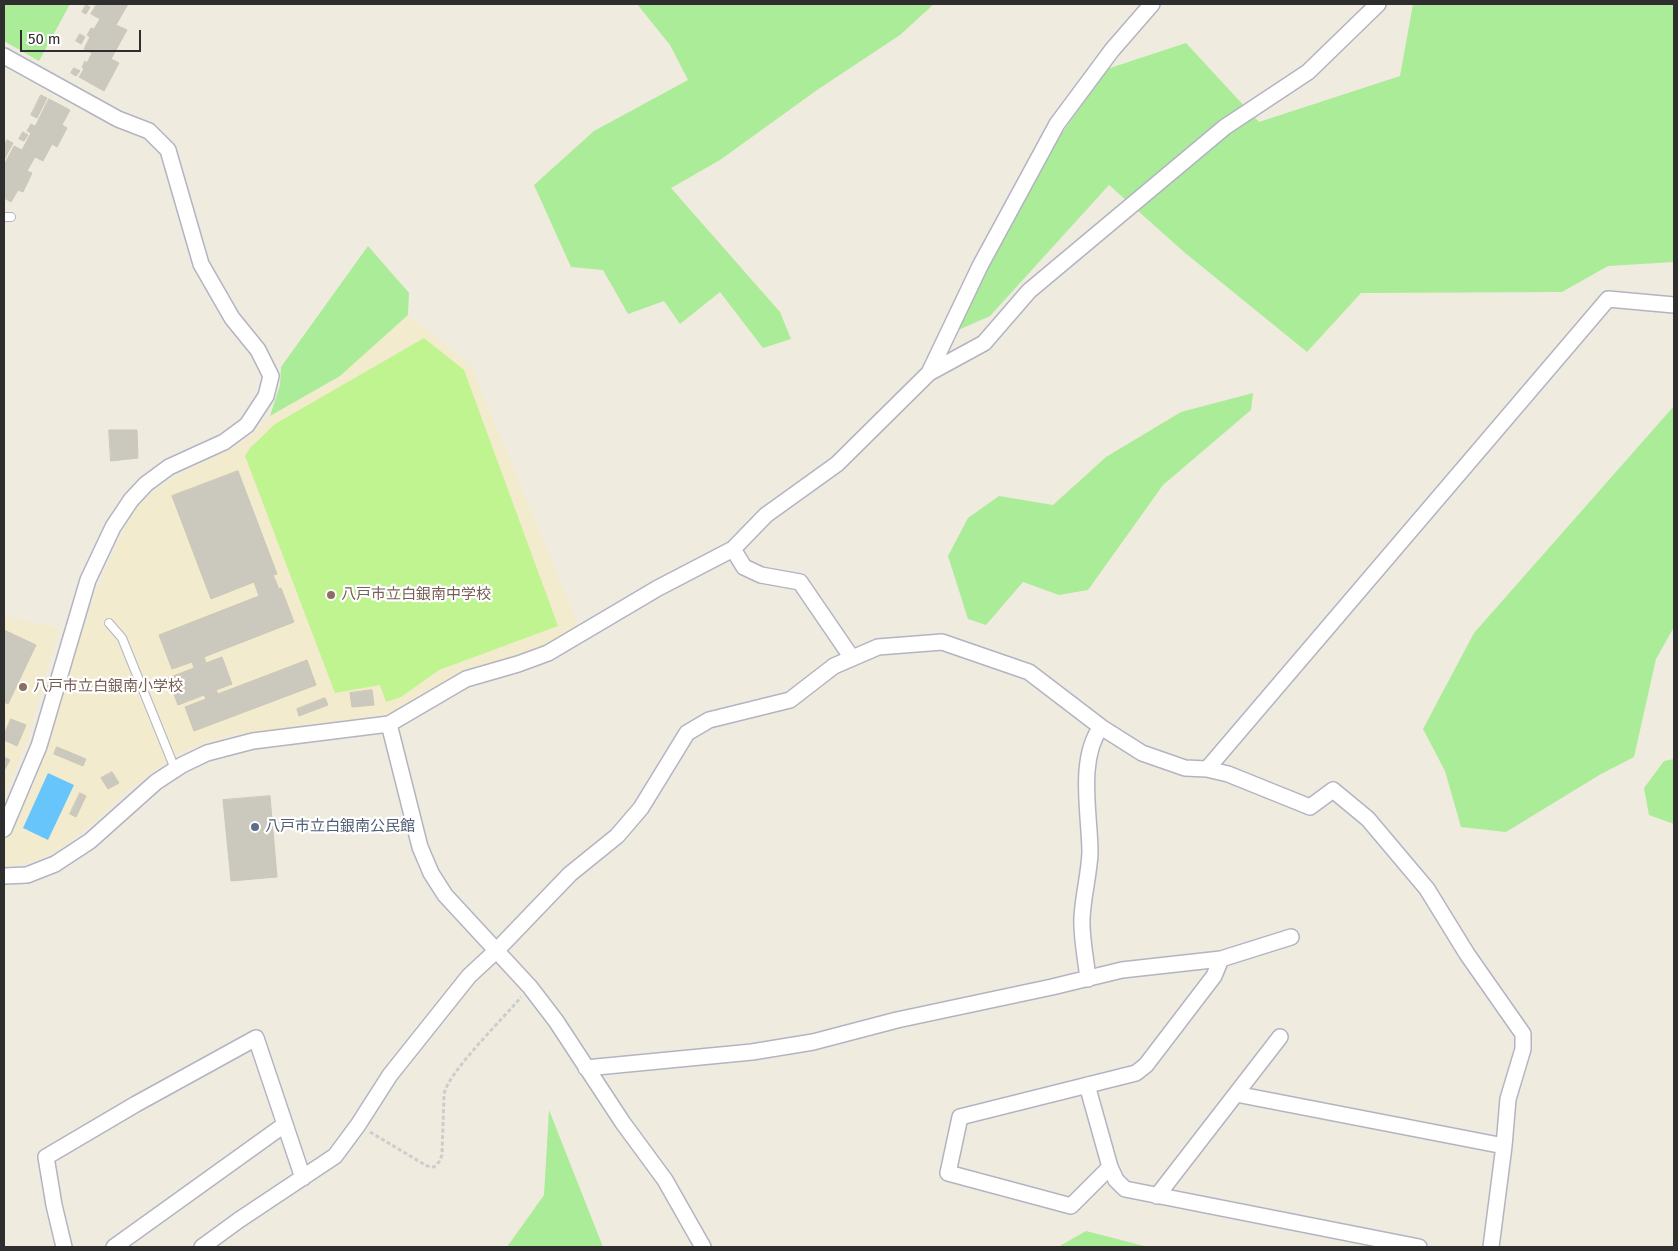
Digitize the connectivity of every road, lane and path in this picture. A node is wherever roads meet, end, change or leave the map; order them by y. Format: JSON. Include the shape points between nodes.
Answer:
{"nodes":[{"id":1,"x":1152,"y":4,"type":"edge"},
{"id":2,"x":1378,"y":4,"type":"edge"},
{"id":3,"x":4,"y":56,"type":"edge"},
{"id":4,"x":1674,"y":305,"type":"edge"},
{"id":5,"x":929,"y":373,"type":"junction"},
{"id":6,"x":733,"y":549,"type":"junction"},
{"id":7,"x":109,"y":623,"type":"dead end"},
{"id":8,"x":852,"y":658,"type":"junction"},
{"id":9,"x":390,"y":724,"type":"junction"},
{"id":10,"x":1101,"y":727,"type":"junction"},
{"id":11,"x":175,"y":769,"type":"junction"},
{"id":12,"x":1207,"y":769,"type":"junction"},
{"id":13,"x":4,"y":829,"type":"edge"},
{"id":14,"x":4,"y":876,"type":"edge"},
{"id":15,"x":1291,"y":937,"type":"dead end"},
{"id":16,"x":496,"y":951,"type":"junction"},
{"id":17,"x":1221,"y":960,"type":"junction"},
{"id":18,"x":1088,"y":978,"type":"junction"},
{"id":19,"x":530,"y":988,"type":"junction"},
{"id":20,"x":1280,"y":1037,"type":"dead end"},
{"id":21,"x":586,"y":1068,"type":"junction"},
{"id":22,"x":1088,"y":1085,"type":"junction"},
{"id":23,"x":1236,"y":1094,"type":"junction"},
{"id":24,"x":284,"y":1125,"type":"junction"},
{"id":25,"x":358,"y":1125,"type":"junction"},
{"id":26,"x":1504,"y":1146,"type":"junction"},
{"id":27,"x":1110,"y":1167,"type":"junction"},
{"id":28,"x":302,"y":1178,"type":"junction"},
{"id":29,"x":1156,"y":1196,"type":"junction"},
{"id":30,"x":224,"y":1240,"type":"edge"},
{"id":31,"x":64,"y":1247,"type":"edge"},
{"id":32,"x":114,"y":1247,"type":"edge"},
{"id":33,"x":202,"y":1247,"type":"edge"},
{"id":34,"x":703,"y":1247,"type":"edge"},
{"id":35,"x":1419,"y":1247,"type":"edge"},
{"id":36,"x":1490,"y":1247,"type":"edge"}],
"edges":[{"from":1,"to":5,"type":"street","via":[[1112,50],[1057,124],[980,266]]},
{"from":2,"to":5,"type":"street","via":[[1308,72],[1226,127],[1029,291],[984,343]]},
{"from":3,"to":13,"type":"street","via":[[118,119],[149,131],[168,150],[202,264],[232,318],[258,350],[271,376],[266,396],[247,425],[224,442],[169,467],[146,484],[130,500],[113,527],[88,580],[38,746]]},
{"from":4,"to":12,"type":"street","via":[[1608,300]]},
{"from":5,"to":6,"type":"street","via":[[837,464],[766,515]]},
{"from":6,"to":8,"type":"street","via":[[744,567],[761,575],[800,582]]},
{"from":6,"to":9,"type":"street","via":[[658,588],[548,653],[466,679]]},
{"from":7,"to":11,"type":"lane","via":[[122,638]]},
{"from":8,"to":10,"type":"street","via":[[878,647],[942,642],[1029,672]]},
{"from":8,"to":16,"type":"street","via":[[834,666],[790,700],[709,720],[687,733],[642,808],[616,836],[570,874]]},
{"from":9,"to":11,"type":"street","via":[[253,742],[207,753]]},
{"from":9,"to":16,"type":"street","via":[[420,847],[431,873],[445,895]]},
{"from":10,"to":12,"type":"street","via":[[1142,753],[1185,768]]},
{"from":10,"to":18,"type":"street","via":[[1089,750],[1086,810],[1090,854],[1082,919]]},
{"from":11,"to":14,"type":"street","via":[[90,841],[55,864],[27,875]]},
{"from":12,"to":26,"type":"street","via":[[1228,774],[1310,807],[1333,790],[1368,820],[1427,889],[1467,954],[1523,1034],[1523,1049],[1508,1099]]},
{"from":15,"to":17,"type":"street"},
{"from":16,"to":19,"type":"street"},
{"from":16,"to":25,"type":"street","via":[[469,976],[439,1012],[390,1075]]},
{"from":17,"to":18,"type":"street","via":[[1122,970]]},
{"from":17,"to":22,"type":"street","via":[[1214,976],[1146,1064],[1136,1073]]},
{"from":18,"to":21,"type":"street","via":[[813,1042],[752,1052]]},
{"from":19,"to":21,"type":"street"},
{"from":19,"to":25,"type":"path","via":[[446,1086],[442,1155],[434,1167],[427,1166]]},
{"from":20,"to":23,"type":"street"},
{"from":21,"to":34,"type":"street","via":[[665,1180]]},
{"from":22,"to":27,"type":"street"},
{"from":22,"to":27,"type":"street","via":[[960,1117],[948,1173],[1071,1206]]},
{"from":23,"to":26,"type":"street"},
{"from":23,"to":29,"type":"street"},
{"from":24,"to":28,"type":"street"},
{"from":24,"to":31,"type":"street","via":[[256,1038],[46,1157]]},
{"from":24,"to":32,"type":"street"},
{"from":25,"to":28,"type":"street","via":[[335,1156]]},
{"from":26,"to":36,"type":"street"},
{"from":27,"to":29,"type":"street","via":[[1125,1189]]},
{"from":28,"to":30,"type":"street"},
{"from":29,"to":35,"type":"street"},
{"from":30,"to":33,"type":"street"}]}
